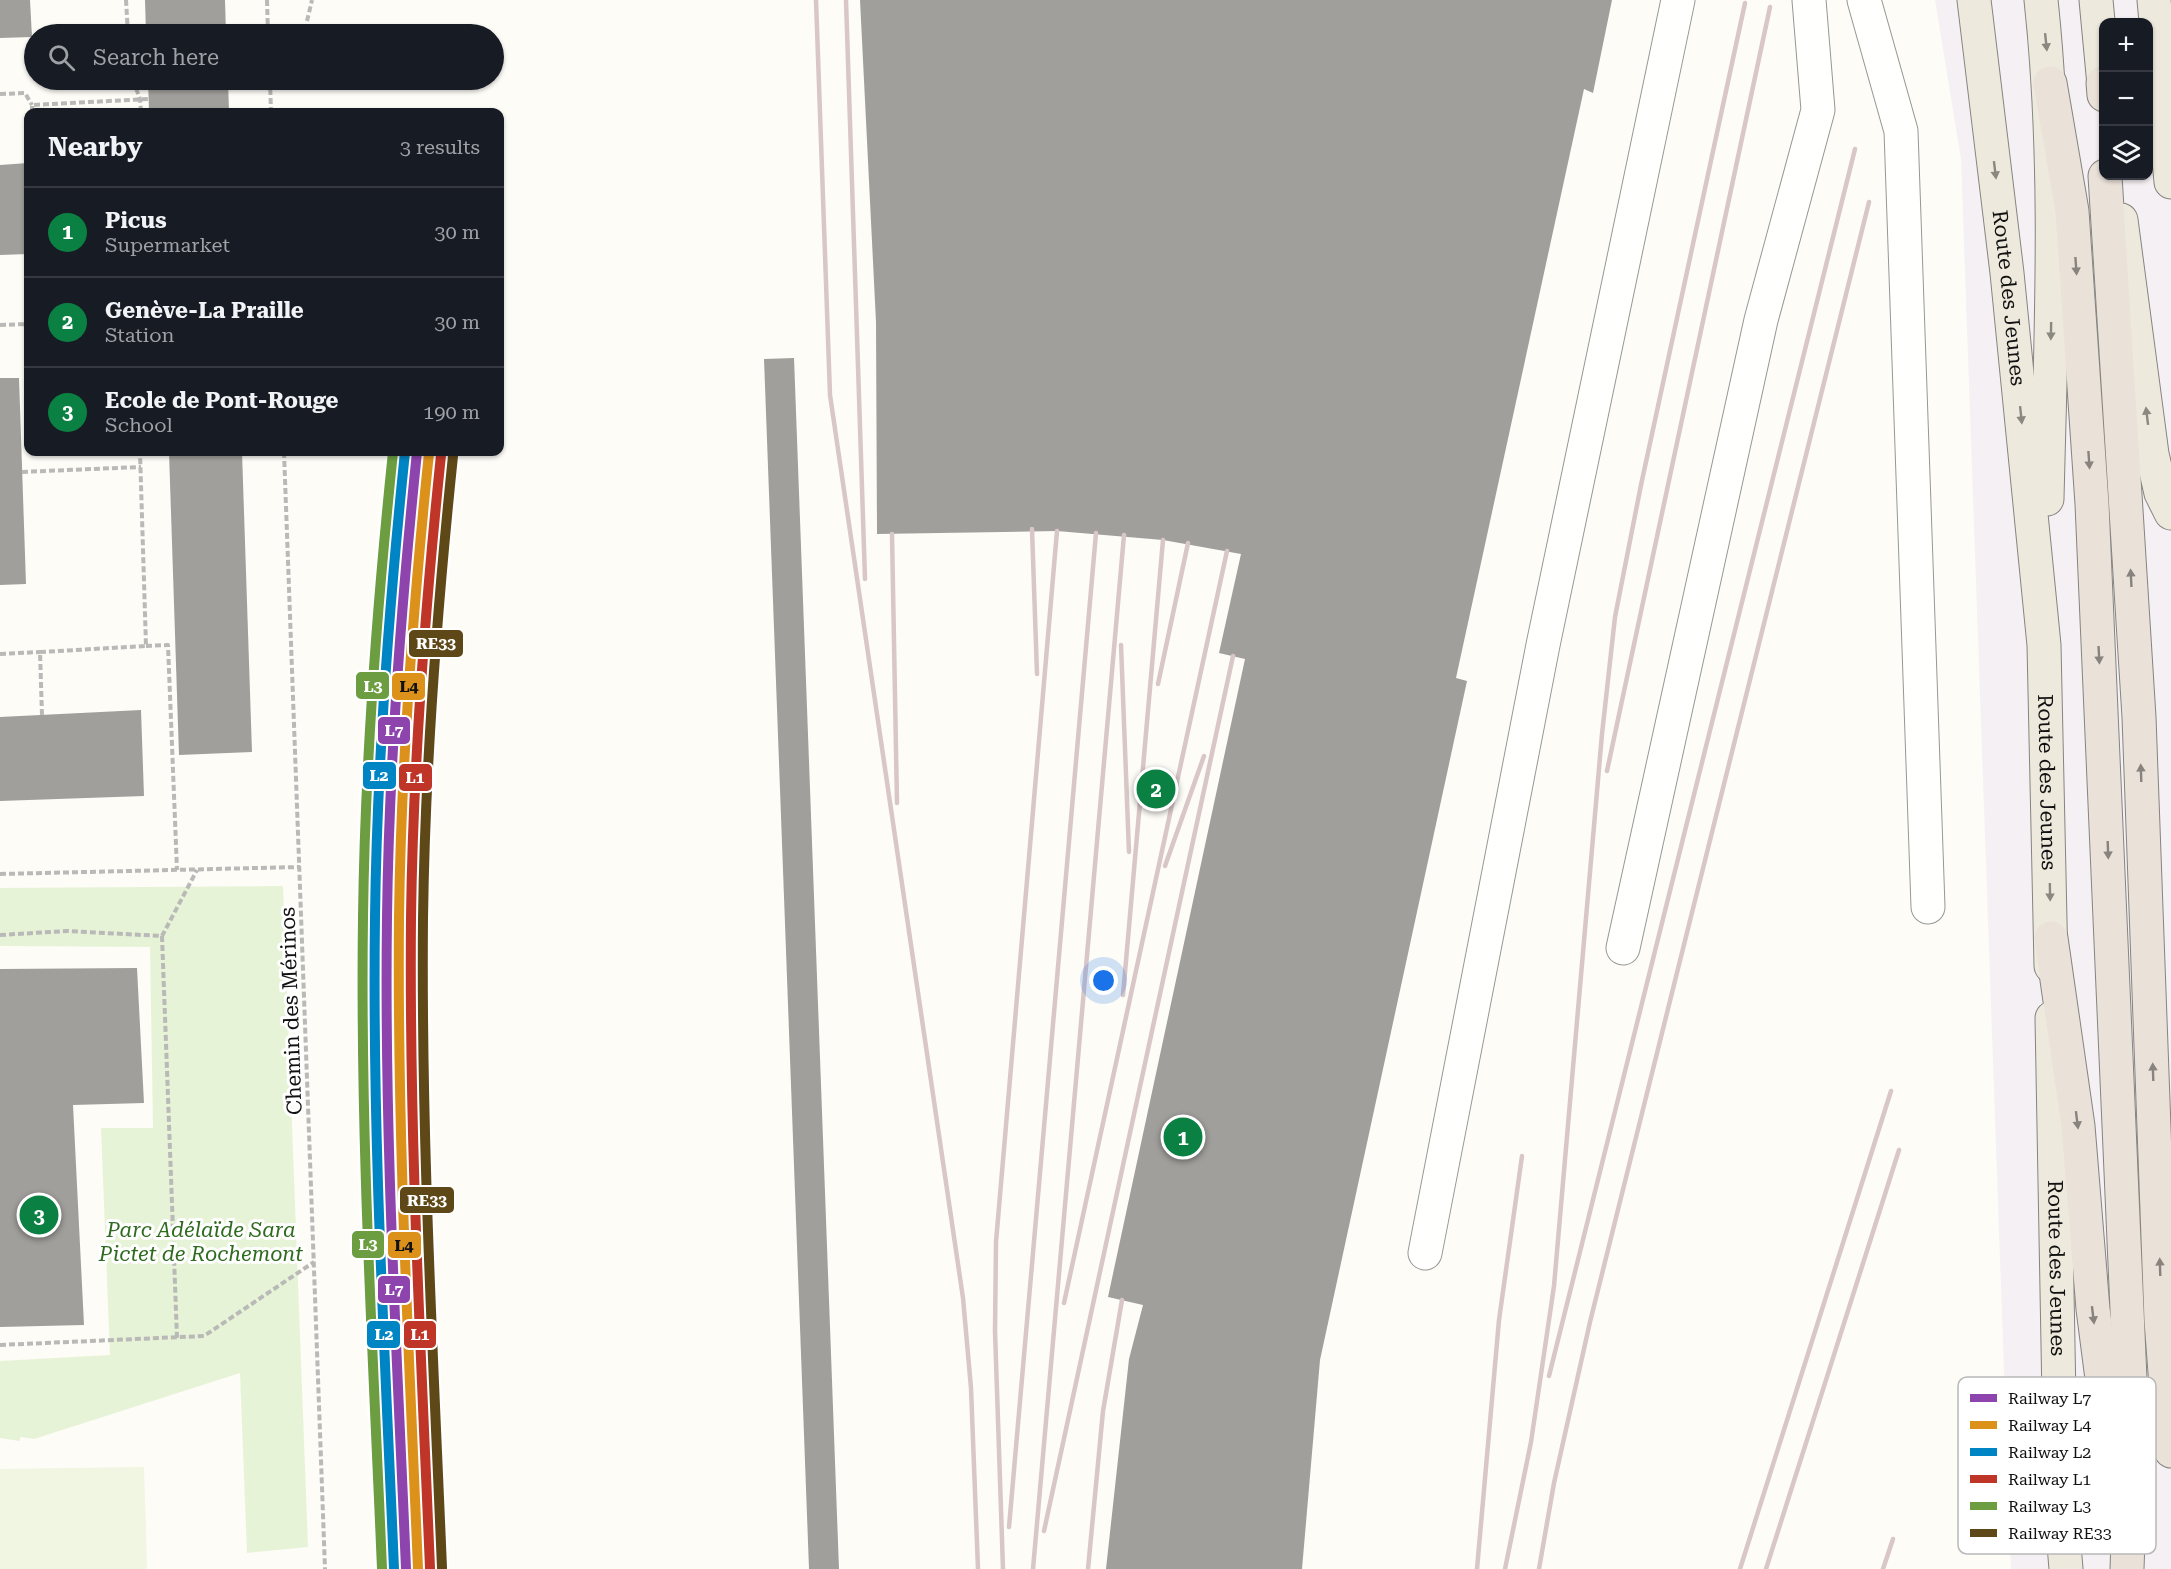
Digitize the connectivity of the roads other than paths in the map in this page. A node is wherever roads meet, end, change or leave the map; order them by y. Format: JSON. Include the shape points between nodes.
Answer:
{"nodes":[{"id":1,"x":1678,"y":0,"type":"edge"},
{"id":2,"x":1809,"y":0,"type":"edge"},
{"id":3,"x":1864,"y":0,"type":"edge"},
{"id":4,"x":1974,"y":0,"type":"edge"},
{"id":5,"x":1991,"y":0,"type":"edge"},
{"id":6,"x":2041,"y":0,"type":"edge"},
{"id":7,"x":2096,"y":0,"type":"edge"},
{"id":8,"x":2154,"y":0,"type":"edge"},
{"id":9,"x":2165,"y":49,"type":"edge"},
{"id":10,"x":2102,"y":72,"type":"edge"},
{"id":11,"x":2050,"y":83,"type":"junction"},
{"id":12,"x":1989,"y":111,"type":"junction"},
{"id":13,"x":2105,"y":180,"type":"edge"},
{"id":14,"x":2116,"y":180,"type":"edge"},
{"id":15,"x":2171,"y":182,"type":"edge"},
{"id":16,"x":2171,"y":513,"type":"edge"},
{"id":17,"x":2044,"y":645,"type":"junction"},
{"id":18,"x":1928,"y":907,"type":"dead end"},
{"id":19,"x":2051,"y":938,"type":"junction"},
{"id":20,"x":1623,"y":948,"type":"dead end"},
{"id":21,"x":1425,"y":1253,"type":"dead end"},
{"id":22,"x":2059,"y":1377,"type":"edge"},
{"id":23,"x":2101,"y":1377,"type":"edge"},
{"id":24,"x":2130,"y":1377,"type":"edge"},
{"id":25,"x":2171,"y":1451,"type":"edge"},
{"id":26,"x":2065,"y":1554,"type":"edge"},
{"id":27,"x":2125,"y":1554,"type":"edge"},
{"id":28,"x":2128,"y":1554,"type":"edge"},
{"id":29,"x":2066,"y":1569,"type":"edge"},
{"id":30,"x":2127,"y":1569,"type":"edge"}],
"edges":[{"from":1,"to":21,"type":"lane","via":[[1543,645]]},
{"from":2,"to":20,"type":"lane","via":[[1818,110],[1761,320]]},
{"from":3,"to":18,"type":"lane","via":[[1901,131]]},
{"from":4,"to":12,"type":"main road","name":"Route des Jeunes"},
{"from":5,"to":12,"type":"lane"},
{"from":6,"to":11,"type":"main road","one_way":true},
{"from":7,"to":10,"type":"main road"},
{"from":8,"to":9,"type":"main road"},
{"from":9,"to":15,"type":"main road"},
{"from":11,"to":17,"type":"main road","one_way":true,"via":[[2053,200]]},
{"from":11,"to":24,"type":"highway","one_way":true,"via":[[2072,211],[2092,504]]},
{"from":12,"to":17,"type":"main road","name":"Route des Jeunes","one_way":true},
{"from":25,"to":13,"type":"highway","one_way":true,"via":[[2162,1320],[2138,694]]},
{"from":16,"to":14,"type":"main road","one_way":true,"via":[[2152,454]]},
{"from":17,"to":19,"type":"main road","name":"Route des Jeunes","one_way":true},
{"from":19,"to":22,"type":"main road","name":"Route des Jeunes"},
{"from":19,"to":23,"type":"highway","one_way":true,"via":[[2078,1126]]},
{"from":26,"to":29,"type":"main road","name":"Route des Jeunes"},
{"from":27,"to":30,"type":"highway","one_way":true},
{"from":28,"to":30,"type":"highway","one_way":true}]}
